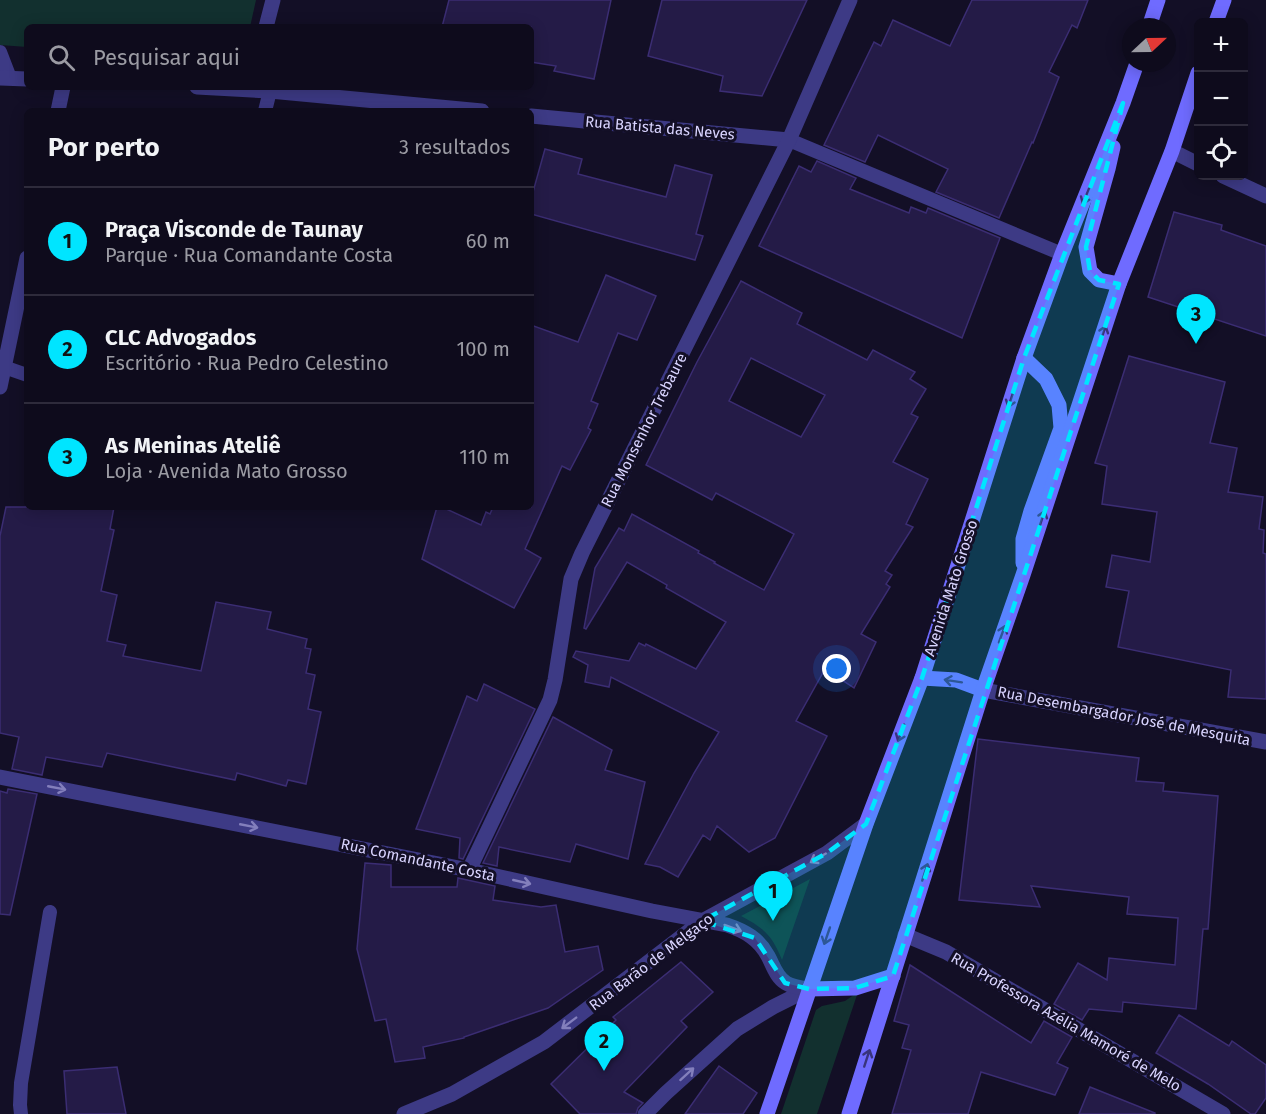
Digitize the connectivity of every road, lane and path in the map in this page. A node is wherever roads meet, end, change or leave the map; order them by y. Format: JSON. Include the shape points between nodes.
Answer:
{"nodes":[{"id":1,"x":273,"y":0,"type":"edge"},
{"id":2,"x":850,"y":0,"type":"edge"},
{"id":3,"x":1158,"y":0,"type":"edge"},
{"id":4,"x":1224,"y":0,"type":"edge"},
{"id":5,"x":1152,"y":18,"type":"edge"},
{"id":6,"x":1217,"y":18,"type":"edge"},
{"id":7,"x":267,"y":24,"type":"edge"},
{"id":8,"x":0,"y":52,"type":"edge"},
{"id":9,"x":1134,"y":72,"type":"edge"},
{"id":10,"x":5,"y":78,"type":"edge"},
{"id":11,"x":24,"y":79,"type":"edge"},
{"id":12,"x":1194,"y":85,"type":"edge"},
{"id":13,"x":62,"y":90,"type":"edge"},
{"id":14,"x":264,"y":90,"type":"edge"},
{"id":15,"x":270,"y":91,"type":"junction"},
{"id":16,"x":1123,"y":103,"type":"junction"},
{"id":17,"x":59,"y":108,"type":"edge"},
{"id":18,"x":266,"y":108,"type":"edge"},
{"id":19,"x":450,"y":108,"type":"edge"},
{"id":20,"x":534,"y":116,"type":"edge"},
{"id":21,"x":789,"y":140,"type":"junction"},
{"id":22,"x":1172,"y":151,"type":"junction"},
{"id":23,"x":1194,"y":162,"type":"edge"},
{"id":24,"x":1232,"y":180,"type":"edge"},
{"id":25,"x":1266,"y":196,"type":"edge"},
{"id":26,"x":1062,"y":254,"type":"junction"},
{"id":27,"x":24,"y":272,"type":"edge"},
{"id":28,"x":1119,"y":284,"type":"junction"},
{"id":29,"x":1024,"y":358,"type":"junction"},
{"id":30,"x":4,"y":367,"type":"junction"},
{"id":31,"x":24,"y":374,"type":"edge"},
{"id":32,"x":0,"y":387,"type":"edge"},
{"id":33,"x":1023,"y":575,"type":"junction"},
{"id":34,"x":922,"y":678,"type":"junction"},
{"id":35,"x":983,"y":690,"type":"junction"},
{"id":36,"x":1266,"y":742,"type":"edge"},
{"id":37,"x":0,"y":777,"type":"edge"},
{"id":38,"x":866,"y":824,"type":"junction"},
{"id":39,"x":468,"y":870,"type":"junction"},
{"id":40,"x":50,"y":912,"type":"dead end"},
{"id":41,"x":702,"y":921,"type":"junction"},
{"id":42,"x":905,"y":935,"type":"junction"},
{"id":43,"x":893,"y":976,"type":"junction"},
{"id":44,"x":809,"y":989,"type":"junction"},
{"id":45,"x":21,"y":1114,"type":"edge"},
{"id":46,"x":404,"y":1114,"type":"edge"},
{"id":47,"x":645,"y":1114,"type":"edge"},
{"id":48,"x":767,"y":1114,"type":"edge"},
{"id":49,"x":849,"y":1114,"type":"edge"},
{"id":50,"x":1223,"y":1114,"type":"edge"}],
"edges":[{"from":1,"to":7,"type":"street"},
{"from":2,"to":21,"type":"street","name":"Rua Monsenhor Trebaure"},
{"from":3,"to":5,"type":"main road"},
{"from":4,"to":6,"type":"main road"},
{"from":8,"to":10,"type":"lane"},
{"from":9,"to":16,"type":"main road","name":"Avenida Mato Grosso"},
{"from":10,"to":11,"type":"street"},
{"from":12,"to":22,"type":"main road"},
{"from":13,"to":17,"type":"street"},
{"from":14,"to":15,"type":"street"},
{"from":15,"to":18,"type":"lane"},
{"from":15,"to":19,"type":"street"},
{"from":16,"to":26,"type":"main road","name":"Avenida Mato Grosso","one_way":true},
{"from":16,"to":28,"type":"main road","via":[[1086,247],[1090,271],[1099,280]]},
{"from":20,"to":21,"type":"street","name":"Rua Batista das Neves"},
{"from":21,"to":26,"type":"lane"},
{"from":21,"to":39,"type":"street","name":"Rua Monsenhor Trebaure","via":[[582,553],[571,579],[550,700]]},
{"from":22,"to":23,"type":"street"},
{"from":22,"to":28,"type":"main road"},
{"from":24,"to":25,"type":"street"},
{"from":26,"to":29,"type":"main road","name":"Avenida Mato Grosso"},
{"from":27,"to":30,"type":"street"},
{"from":33,"to":28,"type":"main road","one_way":true},
{"from":29,"to":33,"type":"main road","via":[[1046,379],[1059,405],[1060,428],[1023,539]]},
{"from":29,"to":34,"type":"main road","name":"Avenida Mato Grosso","one_way":true},
{"from":30,"to":31,"type":"lane"},
{"from":30,"to":32,"type":"street"},
{"from":35,"to":33,"type":"main road","one_way":true},
{"from":35,"to":34,"type":"main road","one_way":true,"via":[[956,680]]},
{"from":34,"to":38,"type":"main road","name":"Avenida Mato Grosso","one_way":true},
{"from":35,"to":36,"type":"street","name":"Rua Desembargador José de Mesquita"},
{"from":42,"to":35,"type":"main road","one_way":true},
{"from":37,"to":39,"type":"street","name":"Rua Comandante Costa","one_way":true},
{"from":38,"to":41,"type":"street","name":"Rua Barão de Melgaço","one_way":true,"via":[[827,853]]},
{"from":38,"to":44,"type":"main road","name":"Avenida Mato Grosso","one_way":true},
{"from":39,"to":41,"type":"street","name":"Rua Comandante Costa","one_way":true},
{"from":40,"to":45,"type":"lane","via":[[21,1083]]},
{"from":41,"to":44,"type":"street","name":"Rua Comandante Costa","one_way":true,"via":[[737,928],[755,938],[786,983]]},
{"from":41,"to":46,"type":"street","name":"Rua Barão de Melgaço","one_way":true,"via":[[544,1042],[452,1094]]},
{"from":42,"to":43,"type":"main road"},
{"from":42,"to":50,"type":"street","name":"Rua Professora Azélia Mamoré de Melo","via":[[946,952]]},
{"from":43,"to":44,"type":"main road","via":[[855,988]]},
{"from":49,"to":43,"type":"main road","one_way":true},
{"from":47,"to":44,"type":"street","one_way":true,"via":[[737,1029]]},
{"from":44,"to":48,"type":"main road","name":"Avenida Mato Grosso"}]}
